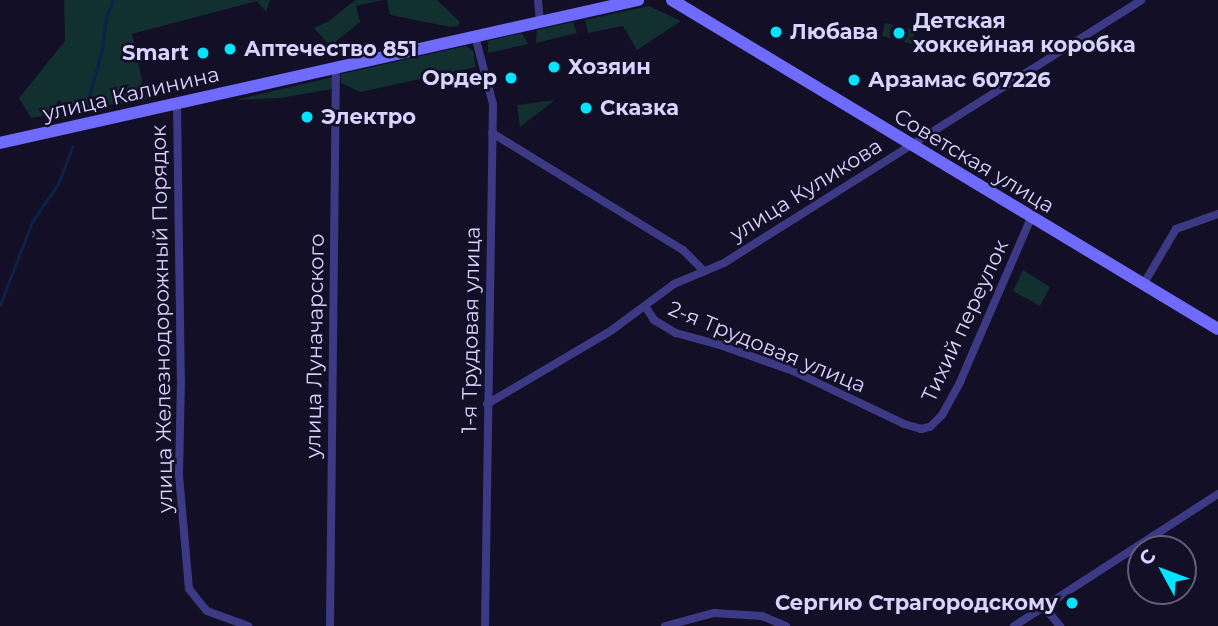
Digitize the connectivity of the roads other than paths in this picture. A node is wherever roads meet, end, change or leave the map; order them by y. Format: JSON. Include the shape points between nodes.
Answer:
{"nodes":[{"id":1,"x":538,"y":0,"type":"edge"},
{"id":2,"x":639,"y":0,"type":"edge"},
{"id":3,"x":1141,"y":0,"type":"edge"},
{"id":4,"x":676,"y":1,"type":"edge"},
{"id":5,"x":540,"y":23,"type":"junction"},
{"id":6,"x":475,"y":37,"type":"junction"},
{"id":7,"x":336,"y":67,"type":"junction"},
{"id":8,"x":177,"y":104,"type":"junction"},
{"id":9,"x":492,"y":133,"type":"junction"},
{"id":10,"x":0,"y":144,"type":"edge"},
{"id":11,"x":911,"y":145,"type":"junction"},
{"id":12,"x":1218,"y":214,"type":"edge"},
{"id":13,"x":1031,"y":218,"type":"junction"},
{"id":14,"x":704,"y":271,"type":"junction"},
{"id":15,"x":1143,"y":285,"type":"junction"},
{"id":16,"x":645,"y":306,"type":"junction"},
{"id":17,"x":1218,"y":329,"type":"edge"},
{"id":18,"x":487,"y":404,"type":"junction"},
{"id":19,"x":920,"y":429,"type":"joint"},
{"id":20,"x":1218,"y":494,"type":"edge"},
{"id":21,"x":1044,"y":607,"type":"junction"},
{"id":22,"x":248,"y":626,"type":"edge"},
{"id":23,"x":330,"y":626,"type":"edge"},
{"id":24,"x":485,"y":626,"type":"edge"},
{"id":25,"x":665,"y":626,"type":"edge"},
{"id":26,"x":786,"y":626,"type":"edge"},
{"id":27,"x":1014,"y":626,"type":"edge"},
{"id":28,"x":1060,"y":626,"type":"edge"}],
"edges":[{"from":1,"to":5,"type":"street"},
{"from":2,"to":5,"type":"street","name":"улица Калинина"},
{"from":3,"to":11,"type":"street","name":"улица Куликова"},
{"from":4,"to":11,"type":"street","name":"Советская улица"},
{"from":5,"to":6,"type":"street","name":"улица Калинина"},
{"from":6,"to":7,"type":"street","name":"улица Калинина"},
{"from":6,"to":9,"type":"street","name":"1-я Трудовая улица","via":[[493,104]]},
{"from":7,"to":8,"type":"street","name":"улица Калинина"},
{"from":7,"to":23,"type":"street","name":"улица Луначарского"},
{"from":8,"to":10,"type":"street","name":"улица Калинина"},
{"from":8,"to":22,"type":"street","name":"улица Железнодорожный Порядок","via":[[179,475],[189,589],[207,611]]},
{"from":9,"to":14,"type":"street","via":[[683,250]]},
{"from":9,"to":18,"type":"street","name":"1-я Трудовая улица"},
{"from":11,"to":13,"type":"street","name":"Советская улица"},
{"from":11,"to":14,"type":"street","name":"улица Куликова","via":[[724,263]]},
{"from":12,"to":15,"type":"street","via":[[1176,229]]},
{"from":13,"to":15,"type":"street","name":"Советская улица"},
{"from":13,"to":19,"type":"street","name":"Тихий переулок","via":[[960,382],[942,415],[930,427]]},
{"from":14,"to":16,"type":"street","name":"улица Куликова","via":[[674,284]]},
{"from":15,"to":17,"type":"street","name":"Советская улица"},
{"from":16,"to":18,"type":"street","name":"улица Куликова","via":[[612,331]]},
{"from":16,"to":19,"type":"street","name":"2-я Трудовая улица","via":[[654,320],[676,333],[793,371]]},
{"from":18,"to":24,"type":"street","name":"1-я Трудовая улица"},
{"from":20,"to":21,"type":"street"},
{"from":21,"to":27,"type":"street"},
{"from":21,"to":28,"type":"street"},
{"from":25,"to":26,"type":"street","via":[[714,613],[762,616]]}]}
